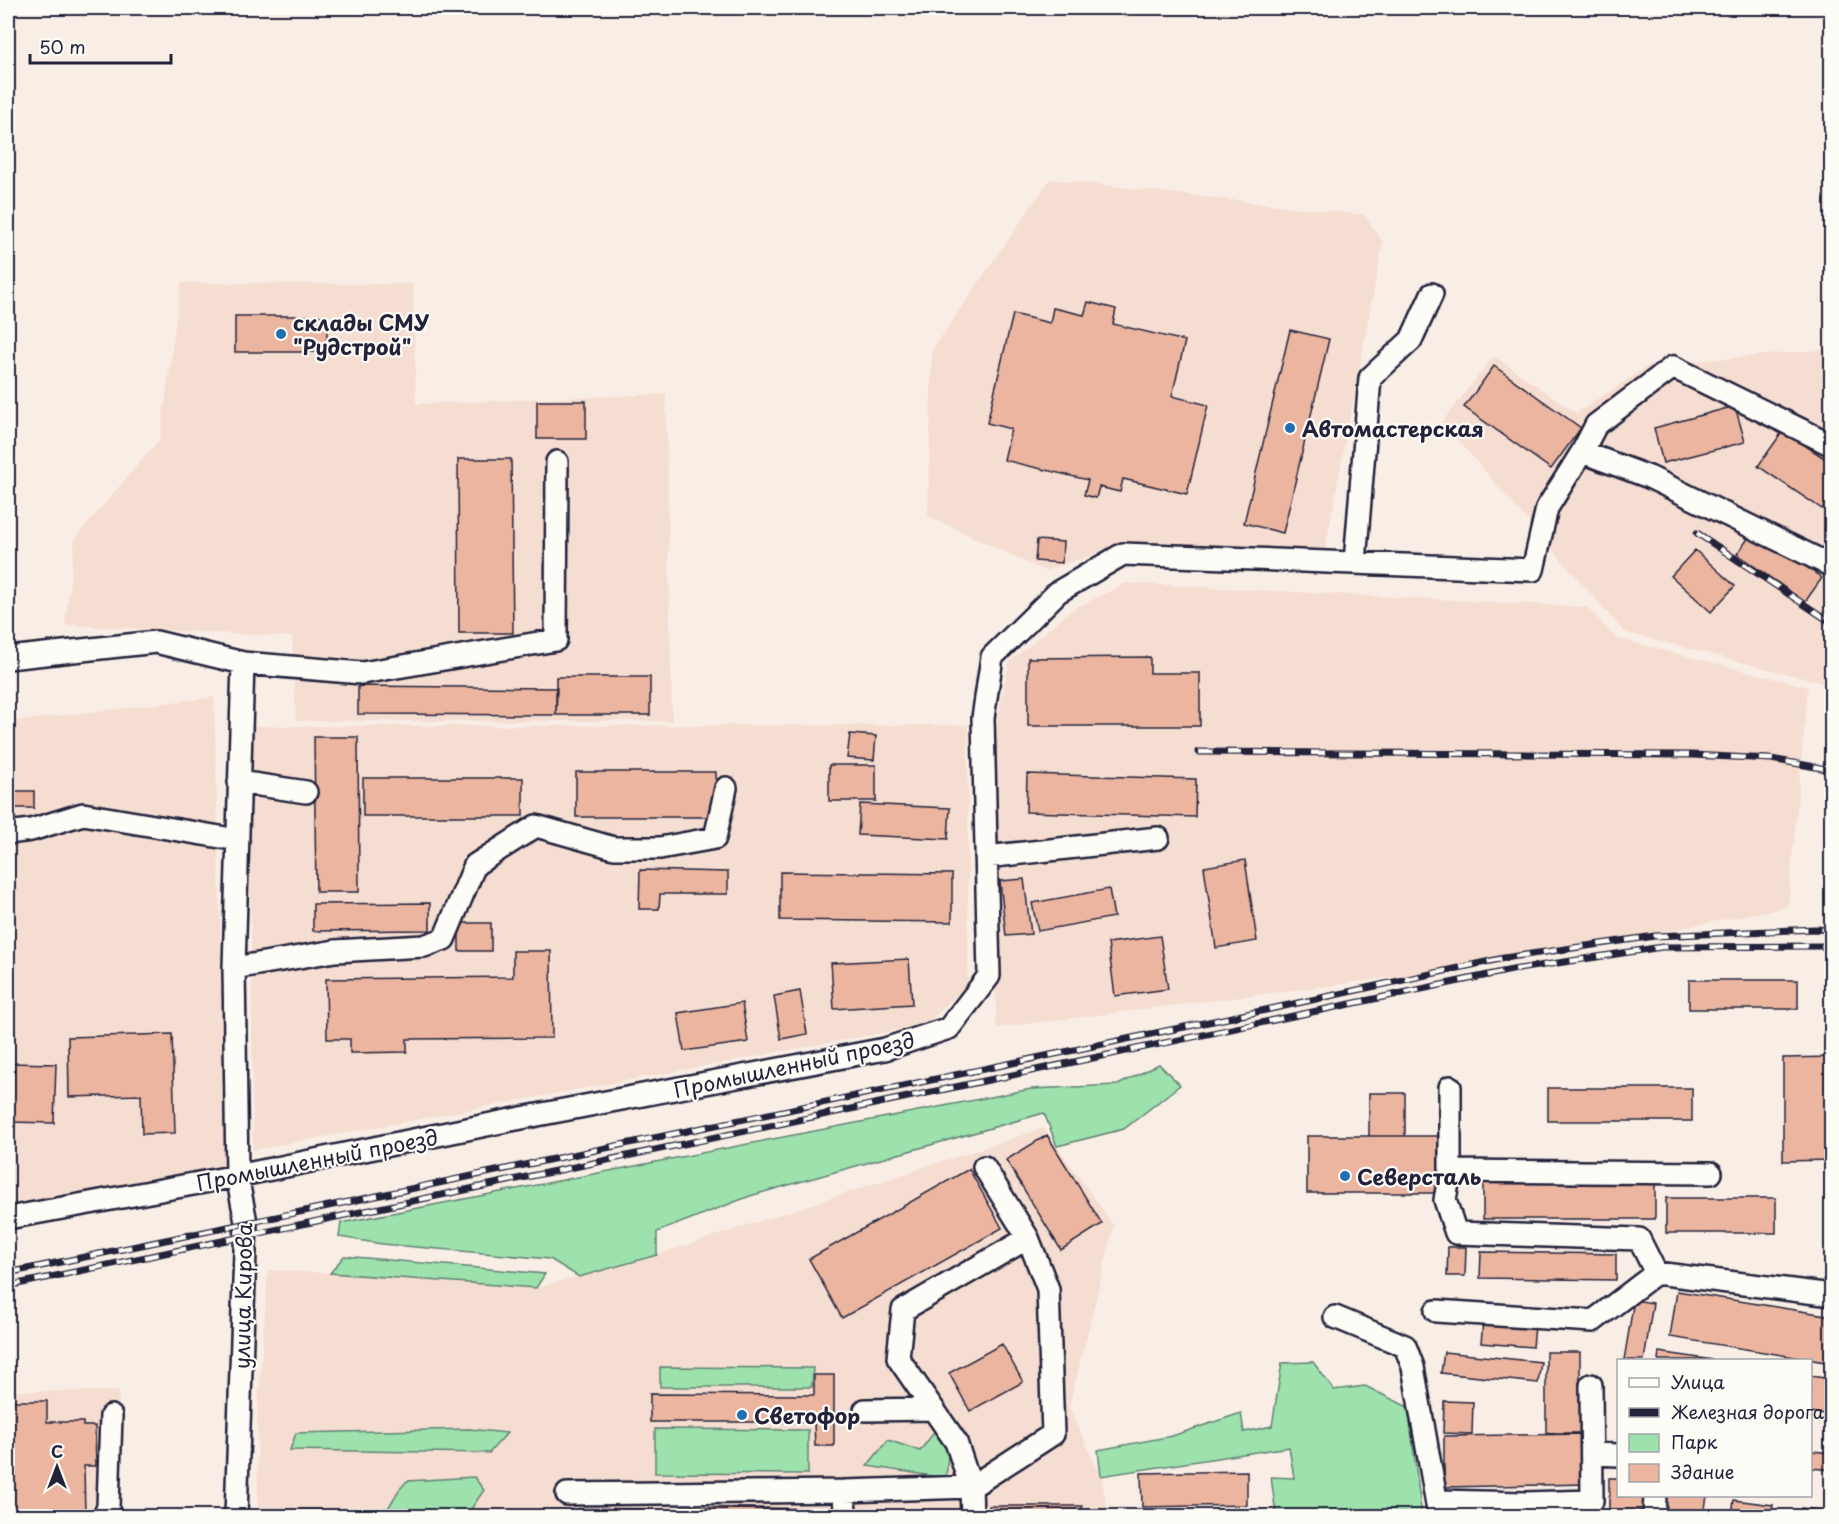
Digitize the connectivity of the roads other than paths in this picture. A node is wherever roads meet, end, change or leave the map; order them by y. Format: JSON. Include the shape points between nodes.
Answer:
{"nodes":[{"id":1,"x":1432,"y":294,"type":"dead end"},
{"id":2,"x":1832,"y":445,"type":"edge"},
{"id":3,"x":1582,"y":453,"type":"junction"},
{"id":4,"x":557,"y":462,"type":"dead end"},
{"id":5,"x":1355,"y":562,"type":"junction"},
{"id":6,"x":1832,"y":566,"type":"edge"},
{"id":7,"x":8,"y":658,"type":"edge"},
{"id":8,"x":243,"y":663,"type":"junction"},
{"id":9,"x":239,"y":782,"type":"junction"},
{"id":10,"x":726,"y":788,"type":"dead end"},
{"id":11,"x":306,"y":792,"type":"dead end"},
{"id":12,"x":8,"y":833,"type":"edge"},
{"id":13,"x":1158,"y":838,"type":"dead end"},
{"id":14,"x":238,"y":840,"type":"junction"},
{"id":15,"x":986,"y":857,"type":"junction"},
{"id":16,"x":234,"y":968,"type":"junction"},
{"id":17,"x":1450,"y":1087,"type":"dead end"},
{"id":18,"x":984,"y":1167,"type":"dead end"},
{"id":19,"x":1450,"y":1171,"type":"junction"},
{"id":20,"x":1712,"y":1173,"type":"dead end"},
{"id":21,"x":237,"y":1176,"type":"junction"},
{"id":22,"x":8,"y":1218,"type":"edge"},
{"id":23,"x":1028,"y":1238,"type":"junction"},
{"id":24,"x":1656,"y":1273,"type":"junction"},
{"id":25,"x":1832,"y":1295,"type":"edge"},
{"id":26,"x":1436,"y":1311,"type":"dead end"},
{"id":27,"x":1335,"y":1317,"type":"dead end"},
{"id":28,"x":1591,"y":1385,"type":"dead end"},
{"id":29,"x":933,"y":1409,"type":"junction"},
{"id":30,"x":865,"y":1410,"type":"dead end"},
{"id":31,"x":111,"y":1416,"type":"dead end"},
{"id":32,"x":1593,"y":1454,"type":"junction"},
{"id":33,"x":1617,"y":1455,"type":"edge"},
{"id":34,"x":970,"y":1487,"type":"junction"},
{"id":35,"x":844,"y":1491,"type":"junction"},
{"id":36,"x":567,"y":1494,"type":"dead end"},
{"id":37,"x":1655,"y":1497,"type":"edge"},
{"id":38,"x":1438,"y":1509,"type":"edge"},
{"id":39,"x":1525,"y":1510,"type":"edge"},
{"id":40,"x":104,"y":1516,"type":"edge"},
{"id":41,"x":236,"y":1516,"type":"edge"},
{"id":42,"x":845,"y":1516,"type":"edge"},
{"id":43,"x":972,"y":1516,"type":"edge"},
{"id":44,"x":1654,"y":1516,"type":"edge"}],
"edges":[{"from":1,"to":5,"type":"street","via":[[1411,340],[1370,378]]},
{"from":2,"to":3,"type":"street","via":[[1672,367],[1596,425]]},
{"from":3,"to":5,"type":"street","name":"Промышленный проезд","via":[[1547,508],[1533,570]]},
{"from":3,"to":6,"type":"street","via":[[1649,477]]},
{"from":4,"to":8,"type":"street","via":[[556,640],[362,673]]},
{"from":5,"to":15,"type":"street","name":"Промышленный проезд","via":[[1123,554],[1058,592],[992,657],[983,718]]},
{"from":7,"to":8,"type":"street","via":[[156,642]]},
{"from":8,"to":9,"type":"street","name":"улица Кирова"},
{"from":9,"to":11,"type":"street"},
{"from":9,"to":14,"type":"street","name":"улица Кирова"},
{"from":10,"to":16,"type":"street","via":[[715,838],[660,848],[614,848],[536,826],[475,865],[444,939],[424,946],[336,951]]},
{"from":12,"to":14,"type":"street","via":[[83,814]]},
{"from":13,"to":15,"type":"street"},
{"from":14,"to":16,"type":"street","name":"улица Кирова"},
{"from":15,"to":21,"type":"street","name":"Промышленный проезд","via":[[989,976],[949,1028],[885,1049]]},
{"from":16,"to":21,"type":"street","name":"улица Кирова"},
{"from":17,"to":19,"type":"street"},
{"from":18,"to":23,"type":"street"},
{"from":19,"to":20,"type":"street"},
{"from":19,"to":24,"type":"street","via":[[1445,1200],[1456,1233],[1639,1239]]},
{"from":21,"to":22,"type":"street","name":"Промышленный проезд"},
{"from":21,"to":41,"type":"street","name":"улица Кирова","via":[[246,1222]]},
{"from":23,"to":29,"type":"street","via":[[903,1310],[898,1358]]},
{"from":23,"to":34,"type":"street","via":[[1048,1289],[1053,1434]]},
{"from":24,"to":25,"type":"street"},
{"from":24,"to":26,"type":"street","via":[[1593,1321]]},
{"from":27,"to":38,"type":"street","via":[[1405,1346],[1413,1367]]},
{"from":28,"to":32,"type":"street"},
{"from":29,"to":30,"type":"street"},
{"from":29,"to":34,"type":"street","via":[[956,1442]]},
{"from":31,"to":40,"type":"street","via":[[108,1507]]},
{"from":32,"to":33,"type":"street"},
{"from":32,"to":39,"type":"street","via":[[1592,1501]]},
{"from":34,"to":35,"type":"street"},
{"from":34,"to":43,"type":"street"},
{"from":35,"to":36,"type":"street"},
{"from":35,"to":42,"type":"street"},
{"from":37,"to":44,"type":"street"},
{"from":38,"to":39,"type":"street"}]}
